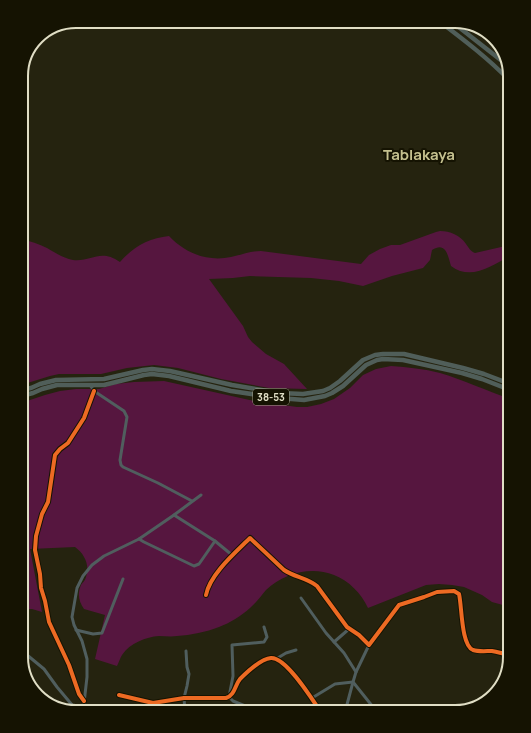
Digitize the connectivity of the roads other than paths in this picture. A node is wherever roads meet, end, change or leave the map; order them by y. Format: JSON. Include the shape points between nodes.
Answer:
{"nodes":[{"id":1,"x":449,"y":28,"type":"edge"},
{"id":2,"x":460,"y":28,"type":"edge"},
{"id":3,"x":500,"y":59,"type":"edge"},
{"id":4,"x":503,"y":74,"type":"edge"},
{"id":5,"x":503,"y":382,"type":"edge"},
{"id":6,"x":90,"y":385,"type":"junction"},
{"id":7,"x":503,"y":387,"type":"edge"},
{"id":8,"x":28,"y":389,"type":"edge"},
{"id":9,"x":94,"y":390,"type":"junction"},
{"id":10,"x":28,"y":394,"type":"edge"},
{"id":11,"x":201,"y":495,"type":"dead end"},
{"id":12,"x":192,"y":501,"type":"junction"},
{"id":13,"x":174,"y":515,"type":"junction"},
{"id":14,"x":139,"y":539,"type":"junction"},
{"id":15,"x":215,"y":541,"type":"junction"},
{"id":16,"x":232,"y":555,"type":"junction"},
{"id":17,"x":123,"y":579,"type":"dead end"},
{"id":18,"x":206,"y":595,"type":"dead end"},
{"id":19,"x":301,"y":598,"type":"dead end"},
{"id":20,"x":264,"y":627,"type":"dead end"},
{"id":21,"x":349,"y":629,"type":"junction"},
{"id":22,"x":76,"y":630,"type":"junction"},
{"id":23,"x":334,"y":642,"type":"junction"},
{"id":24,"x":369,"y":645,"type":"junction"},
{"id":25,"x":296,"y":650,"type":"dead end"},
{"id":26,"x":186,"y":651,"type":"dead end"},
{"id":27,"x":503,"y":653,"type":"edge"},
{"id":28,"x":28,"y":655,"type":"edge"},
{"id":29,"x":276,"y":659,"type":"junction"},
{"id":30,"x":356,"y":672,"type":"junction"},
{"id":31,"x":353,"y":682,"type":"junction"},
{"id":32,"x":119,"y":695,"type":"dead end"},
{"id":33,"x":229,"y":697,"type":"junction"},
{"id":34,"x":184,"y":698,"type":"junction"},
{"id":35,"x":312,"y":698,"type":"junction"},
{"id":36,"x":84,"y":701,"type":"junction"},
{"id":37,"x":153,"y":703,"type":"joint"},
{"id":38,"x":72,"y":705,"type":"edge"},
{"id":39,"x":83,"y":705,"type":"edge"},
{"id":40,"x":184,"y":705,"type":"edge"},
{"id":41,"x":243,"y":705,"type":"edge"},
{"id":42,"x":316,"y":705,"type":"edge"},
{"id":43,"x":347,"y":705,"type":"edge"},
{"id":44,"x":371,"y":705,"type":"edge"}],
"edges":[{"from":1,"to":4,"type":"main road"},
{"from":2,"to":3,"type":"main road"},
{"from":5,"to":8,"type":"main road","number":"38-53","via":[[470,370],[404,354],[382,354],[363,360],[330,388],[303,394],[280,393],[152,369],[104,379],[56,380]]},
{"from":6,"to":7,"type":"main road","number":"38-53","via":[[104,385],[152,374],[231,391],[304,400],[332,393],[366,364],[383,359],[403,360],[482,379]]},
{"from":6,"to":9,"type":"street"},
{"from":6,"to":10,"type":"main road","number":"38-53","via":[[57,385]]},
{"from":9,"to":12,"type":"street","via":[[127,414],[121,465]]},
{"from":9,"to":36,"type":"street","via":[[84,418],[68,443],[55,455],[48,502],[42,514],[34,550],[49,622]]},
{"from":11,"to":12,"type":"street"},
{"from":12,"to":13,"type":"street"},
{"from":13,"to":14,"type":"street"},
{"from":13,"to":15,"type":"street"},
{"from":14,"to":15,"type":"street","via":[[194,566],[200,564]]},
{"from":14,"to":22,"type":"street","via":[[104,556],[83,576],[76,588],[72,617]]},
{"from":15,"to":16,"type":"street"},
{"from":16,"to":18,"type":"street","via":[[212,580]]},
{"from":16,"to":21,"type":"street","via":[[250,538],[284,570],[317,586]]},
{"from":17,"to":22,"type":"street","via":[[102,633],[93,634]]},
{"from":19,"to":23,"type":"street"},
{"from":20,"to":33,"type":"street","via":[[267,637],[264,642],[232,645],[233,676]]},
{"from":21,"to":23,"type":"street"},
{"from":21,"to":24,"type":"street"},
{"from":22,"to":36,"type":"street","via":[[87,659]]},
{"from":23,"to":30,"type":"street"},
{"from":24,"to":27,"type":"street","via":[[399,605],[437,592],[454,591],[459,594],[467,645],[476,651]]},
{"from":24,"to":30,"type":"street"},
{"from":25,"to":29,"type":"street"},
{"from":26,"to":34,"type":"street","via":[[189,674]]},
{"from":28,"to":38,"type":"street","via":[[44,669]]},
{"from":29,"to":33,"type":"street","via":[[266,660],[252,669],[239,680]]},
{"from":29,"to":35,"type":"street","via":[[292,673]]},
{"from":30,"to":31,"type":"street"},
{"from":31,"to":35,"type":"street","via":[[335,684]]},
{"from":31,"to":43,"type":"street"},
{"from":31,"to":44,"type":"street"},
{"from":32,"to":37,"type":"street"},
{"from":33,"to":34,"type":"street"},
{"from":33,"to":41,"type":"street"},
{"from":34,"to":37,"type":"street"},
{"from":34,"to":40,"type":"street"},
{"from":35,"to":42,"type":"street"},
{"from":36,"to":39,"type":"street"}]}
